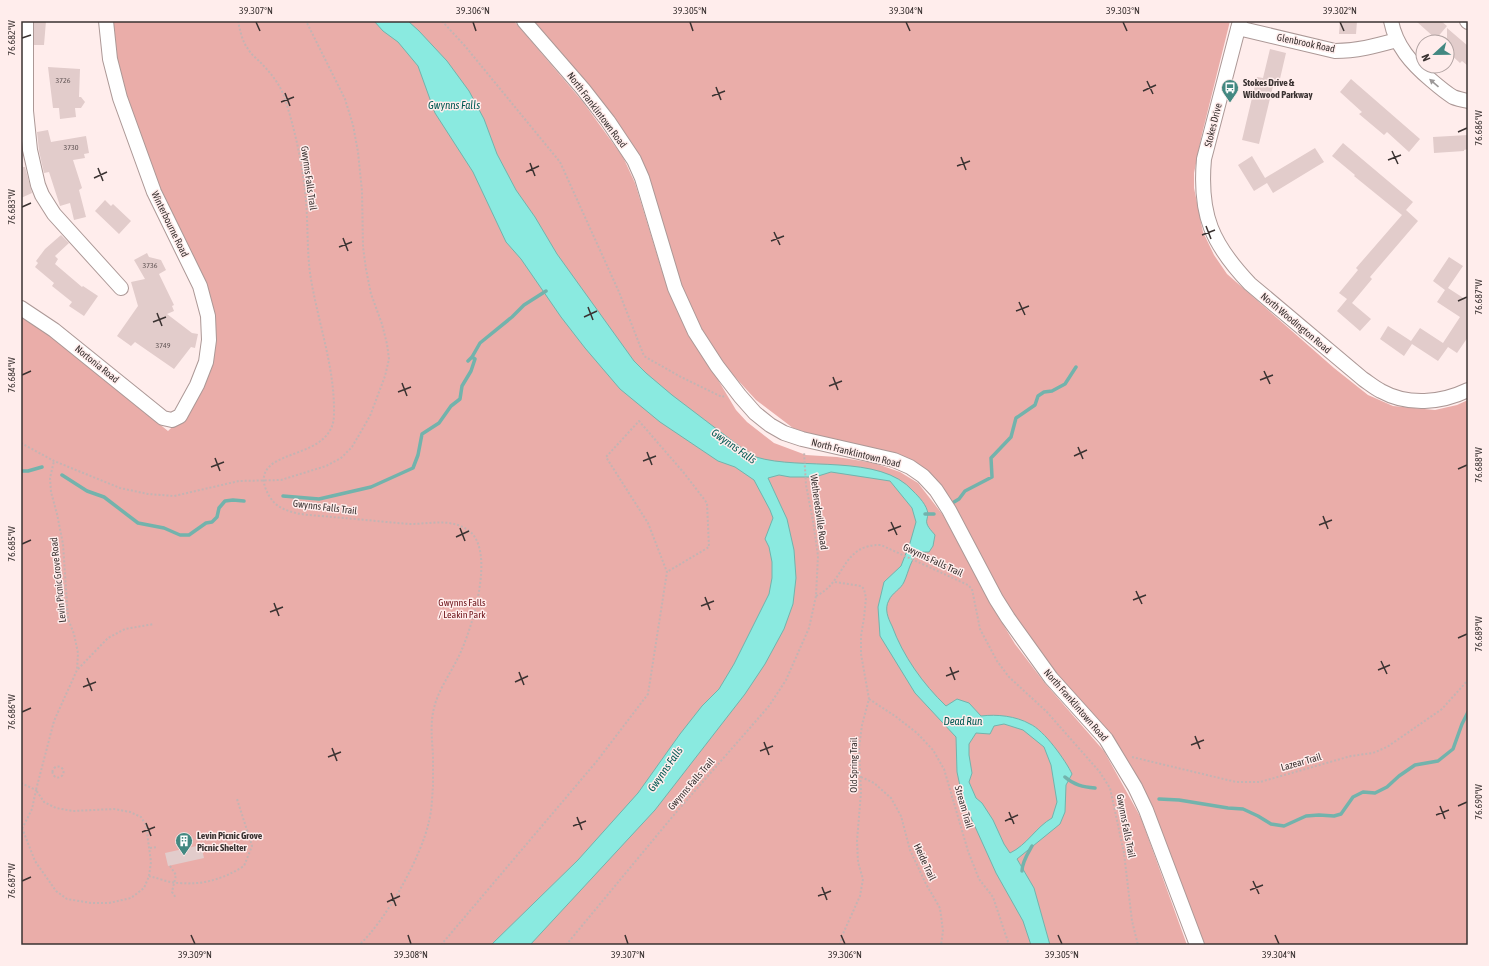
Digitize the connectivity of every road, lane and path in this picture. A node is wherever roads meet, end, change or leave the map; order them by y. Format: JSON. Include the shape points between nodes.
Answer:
{"nodes":[{"id":1,"x":26,"y":21,"type":"edge"},
{"id":2,"x":106,"y":21,"type":"edge"},
{"id":3,"x":238,"y":21,"type":"edge"},
{"id":4,"x":306,"y":21,"type":"edge"},
{"id":5,"x":442,"y":21,"type":"edge"},
{"id":6,"x":524,"y":21,"type":"edge"},
{"id":7,"x":1391,"y":21,"type":"edge"},
{"id":8,"x":1239,"y":24,"type":"edge"},
{"id":9,"x":1396,"y":40,"type":"junction"},
{"id":10,"x":1468,"y":101,"type":"edge"},
{"id":11,"x":1204,"y":159,"type":"joint"},
{"id":12,"x":121,"y":288,"type":"dead end"},
{"id":13,"x":21,"y":308,"type":"edge"},
{"id":14,"x":734,"y":388,"type":"junction"},
{"id":15,"x":1468,"y":390,"type":"edge"},
{"id":16,"x":172,"y":420,"type":"joint"},
{"id":17,"x":21,"y":443,"type":"edge"},
{"id":18,"x":804,"y":454,"type":"dead end"},
{"id":19,"x":54,"y":462,"type":"junction"},
{"id":20,"x":264,"y":481,"type":"junction"},
{"id":21,"x":667,"y":572,"type":"junction"},
{"id":22,"x":834,"y":582,"type":"junction"},
{"id":23,"x":816,"y":596,"type":"junction"},
{"id":24,"x":154,"y":624,"type":"dead end"},
{"id":25,"x":77,"y":670,"type":"junction"},
{"id":26,"x":1468,"y":680,"type":"edge"},
{"id":27,"x":869,"y":699,"type":"junction"},
{"id":28,"x":1115,"y":754,"type":"junction"},
{"id":29,"x":63,"y":769,"type":"joint"},
{"id":30,"x":861,"y":777,"type":"junction"},
{"id":31,"x":21,"y":783,"type":"edge"},
{"id":32,"x":36,"y":790,"type":"junction"},
{"id":33,"x":237,"y":799,"type":"dead end"},
{"id":34,"x":22,"y":829,"type":"edge"},
{"id":35,"x":157,"y":847,"type":"dead end"},
{"id":36,"x":150,"y":848,"type":"junction"},
{"id":37,"x":170,"y":866,"type":"dead end"},
{"id":38,"x":149,"y":876,"type":"junction"},
{"id":39,"x":174,"y":882,"type":"junction"},
{"id":40,"x":176,"y":898,"type":"dead end"},
{"id":41,"x":359,"y":945,"type":"edge"},
{"id":42,"x":441,"y":945,"type":"edge"},
{"id":43,"x":566,"y":945,"type":"edge"},
{"id":44,"x":840,"y":945,"type":"edge"},
{"id":45,"x":941,"y":945,"type":"edge"},
{"id":46,"x":1009,"y":945,"type":"edge"},
{"id":47,"x":1138,"y":945,"type":"edge"},
{"id":48,"x":1197,"y":945,"type":"edge"}],
"edges":[{"from":1,"to":12,"type":"street","via":[[26,111],[30,150],[38,185],[54,214]]},
{"from":2,"to":16,"type":"street","name":"Winterbourne Road","via":[[110,59],[120,98],[154,192],[200,286],[208,316],[209,340],[206,362],[198,385],[180,416]]},
{"from":3,"to":20,"type":"path","name":"Gwynns Falls Trail","via":[[249,51],[273,76],[282,92],[292,121],[306,202],[310,273],[329,362],[334,417],[332,428],[326,437],[313,447],[273,463],[266,469]]},
{"from":4,"to":20,"type":"path","via":[[345,100],[353,125],[362,191],[366,269],[371,294],[384,331],[389,359],[370,416],[352,447],[326,466],[281,480]]},
{"from":5,"to":14,"type":"path","via":[[560,162],[619,292],[644,356],[722,397]]},
{"from":6,"to":14,"type":"street","name":"North Franklintown Road","via":[[583,89],[634,160],[642,178],[675,288],[695,332]]},
{"from":7,"to":9,"type":"street"},
{"from":8,"to":9,"type":"street","name":"Glenbrook Road","via":[[1335,50],[1367,49]]},
{"from":8,"to":11,"type":"street","name":"Stokes Drive"},
{"from":10,"to":9,"type":"street","one_way":true,"via":[[1443,90],[1412,62]]},
{"from":11,"to":15,"type":"street","name":"North Woodington Road","via":[[1204,201],[1214,237],[1222,252],[1250,284],[1363,379],[1382,391],[1419,402],[1439,400]]},
{"from":13,"to":16,"type":"street","name":"Nortonia Road","via":[[54,330],[163,418]]},
{"from":14,"to":28,"type":"street","name":"North Franklintown Road","via":[[755,413],[784,434],[894,460],[923,476],[949,510],[1008,618],[1051,678],[1106,738]]},
{"from":17,"to":19,"type":"path"},
{"from":18,"to":23,"type":"path","name":"Wetheredsville Road","via":[[818,556]]},
{"from":19,"to":20,"type":"path","via":[[120,488],[148,494],[174,496],[239,481]]},
{"from":19,"to":25,"type":"path","name":"Levin Picnic Grove Road","via":[[50,473],[51,492],[63,544],[68,620],[78,653]]},
{"from":20,"to":41,"type":"path","name":"Gwynns Falls Trail","via":[[267,492],[276,506],[290,512],[413,524],[444,522],[468,530],[474,535],[480,549],[481,586],[472,623],[462,650],[434,706],[431,725],[433,790],[423,842],[414,863],[378,924]]},
{"from":21,"to":21,"type":"path","via":[[709,547],[707,503],[639,421],[606,457],[648,524]]},
{"from":21,"to":42,"type":"path","via":[[648,694],[597,761]]},
{"from":22,"to":23,"type":"path","name":"Gwynns Falls Trail","via":[[825,592]]},
{"from":22,"to":27,"type":"path","name":"Old Spring Trail","via":[[861,586],[864,589],[866,598],[861,654]]},
{"from":22,"to":47,"type":"path","name":"Gwynns Falls Trail","via":[[844,565],[858,550],[866,546],[881,545],[972,589],[980,629],[997,662],[1018,686],[1047,712],[1099,771],[1110,788],[1124,853],[1132,921]]},
{"from":23,"to":43,"type":"path","name":"Gwynns Falls Trail","via":[[809,628],[798,654],[786,680],[768,706]]},
{"from":24,"to":25,"type":"path","via":[[125,629],[108,638]]},
{"from":25,"to":32,"type":"path","name":"Levin Picnic Grove Road","via":[[54,721]]},
{"from":26,"to":28,"type":"path","name":"Lazear Trail","via":[[1442,709],[1388,747],[1374,753],[1350,756],[1260,782],[1236,782]]},
{"from":27,"to":30,"type":"path","name":"Old Spring Trail","via":[[859,748]]},
{"from":27,"to":46,"type":"path","name":"Stream Trail","via":[[917,733],[933,750],[944,769],[968,852],[979,879],[993,897]]},
{"from":28,"to":48,"type":"street","name":"North Franklintown Road","via":[[1146,810]]},
{"from":29,"to":29,"type":"path","via":[[57,766],[53,774],[61,777]]},
{"from":30,"to":44,"type":"path","name":"Old Spring Trail","via":[[857,841],[858,862],[863,879],[860,896]]},
{"from":30,"to":45,"type":"path","name":"Heide Trail","via":[[874,783],[890,798],[901,816],[910,850],[940,908],[943,931]]},
{"from":31,"to":32,"type":"path"},
{"from":32,"to":34,"type":"path","name":"Levin Picnic Grove Road","via":[[32,809]]},
{"from":32,"to":36,"type":"path","via":[[44,802],[56,808],[73,811],[114,809],[141,817],[146,825]]},
{"from":33,"to":39,"type":"path","via":[[252,846],[244,866],[219,880],[178,884]]},
{"from":34,"to":38,"type":"path","via":[[35,861],[56,891],[67,899],[109,903],[132,898],[144,888]]},
{"from":35,"to":36,"type":"path"},
{"from":36,"to":38,"type":"path"},
{"from":37,"to":39,"type":"path","via":[[176,875]]},
{"from":38,"to":39,"type":"path"},
{"from":39,"to":40,"type":"path","via":[[172,892]]}]}
